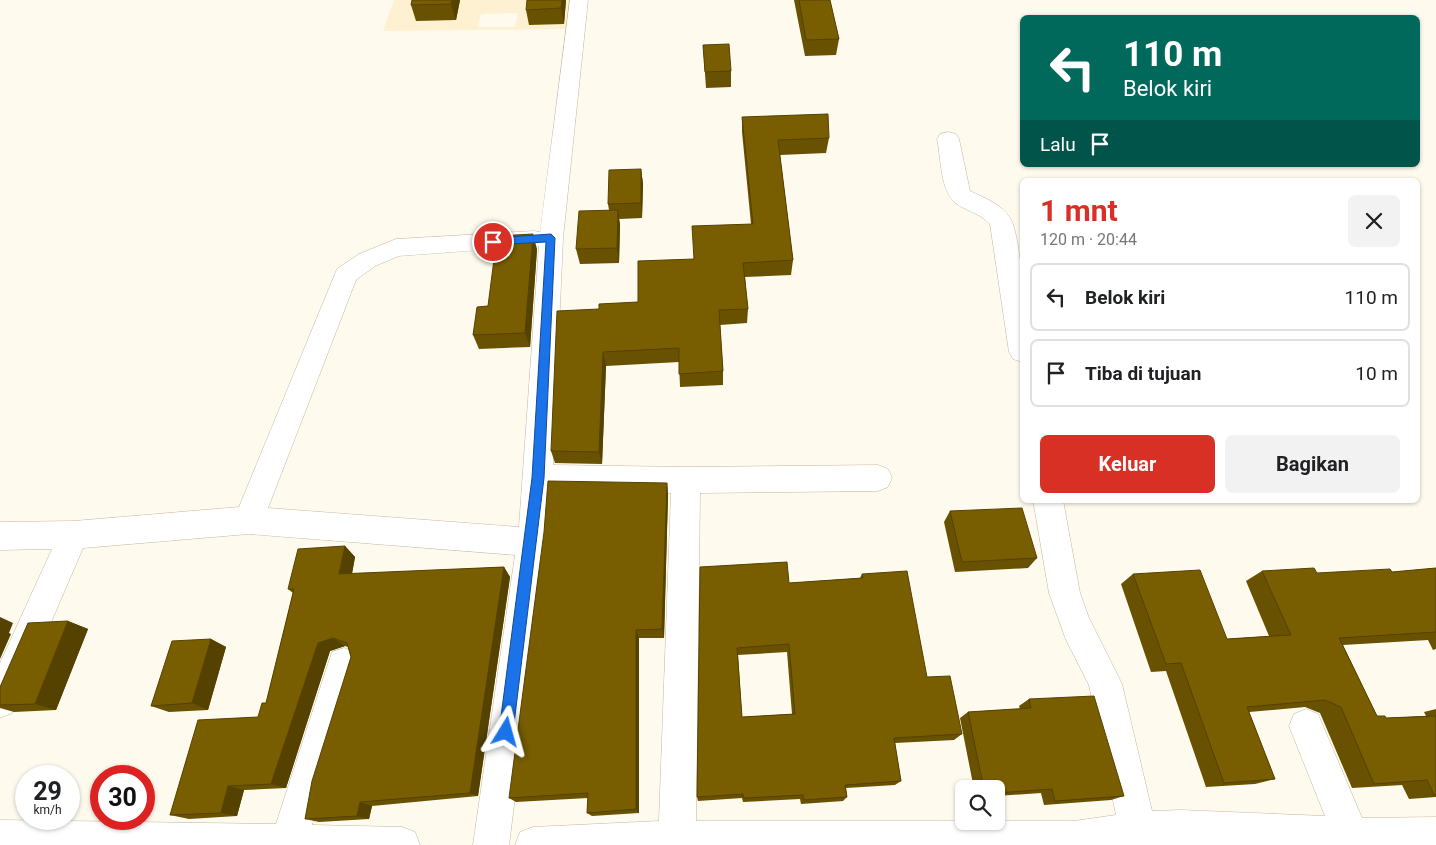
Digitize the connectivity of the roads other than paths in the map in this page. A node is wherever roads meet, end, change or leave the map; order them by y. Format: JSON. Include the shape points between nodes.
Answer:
{"nodes":[{"id":1,"x":579,"y":0,"type":"edge"},
{"id":2,"x":948,"y":138,"type":"dead end"},
{"id":3,"x":551,"y":238,"type":"junction"},
{"id":4,"x":1020,"y":340,"type":"edge"},
{"id":5,"x":538,"y":478,"type":"junction"},
{"id":6,"x":878,"y":478,"type":"dead end"},
{"id":7,"x":686,"y":480,"type":"junction"},
{"id":8,"x":1048,"y":503,"type":"edge"},
{"id":9,"x":250,"y":520,"type":"junction"},
{"id":10,"x":74,"y":535,"type":"junction"},
{"id":11,"x":0,"y":536,"type":"edge"},
{"id":12,"x":532,"y":542,"type":"junction"},
{"id":13,"x":344,"y":664,"type":"dead end"},
{"id":14,"x":0,"y":701,"type":"edge"},
{"id":15,"x":1306,"y":726,"type":"dead end"},
{"id":16,"x":1158,"y":829,"type":"junction"},
{"id":17,"x":1436,"y":835,"type":"edge"},
{"id":18,"x":1351,"y":836,"type":"junction"},
{"id":19,"x":0,"y":838,"type":"edge"},
{"id":20,"x":677,"y":839,"type":"junction"},
{"id":21,"x":1074,"y":842,"type":"edge"},
{"id":22,"x":288,"y":843,"type":"junction"},
{"id":23,"x":402,"y":845,"type":"edge"},
{"id":24,"x":490,"y":845,"type":"edge"},
{"id":25,"x":533,"y":845,"type":"edge"}],
"edges":[{"from":1,"to":3,"type":"street"},
{"from":2,"to":4,"type":"street","via":[[957,187],[962,196],[990,210],[1000,222]]},
{"from":3,"to":5,"type":"street"},
{"from":3,"to":9,"type":"street","via":[[396,248],[366,260],[346,274]]},
{"from":5,"to":7,"type":"street"},
{"from":5,"to":12,"type":"street"},
{"from":6,"to":7,"type":"street"},
{"from":7,"to":20,"type":"street"},
{"from":8,"to":16,"type":"street","via":[[1060,572],[1074,621],[1097,663]]},
{"from":9,"to":10,"type":"street"},
{"from":9,"to":12,"type":"street"},
{"from":10,"to":11,"type":"street"},
{"from":10,"to":14,"type":"street"},
{"from":12,"to":24,"type":"street"},
{"from":13,"to":22,"type":"street"},
{"from":15,"to":18,"type":"street"},
{"from":16,"to":18,"type":"street"},
{"from":16,"to":21,"type":"street"},
{"from":17,"to":18,"type":"street"},
{"from":19,"to":22,"type":"street"},
{"from":20,"to":21,"type":"street"},
{"from":20,"to":25,"type":"street"},
{"from":22,"to":23,"type":"street"}]}
